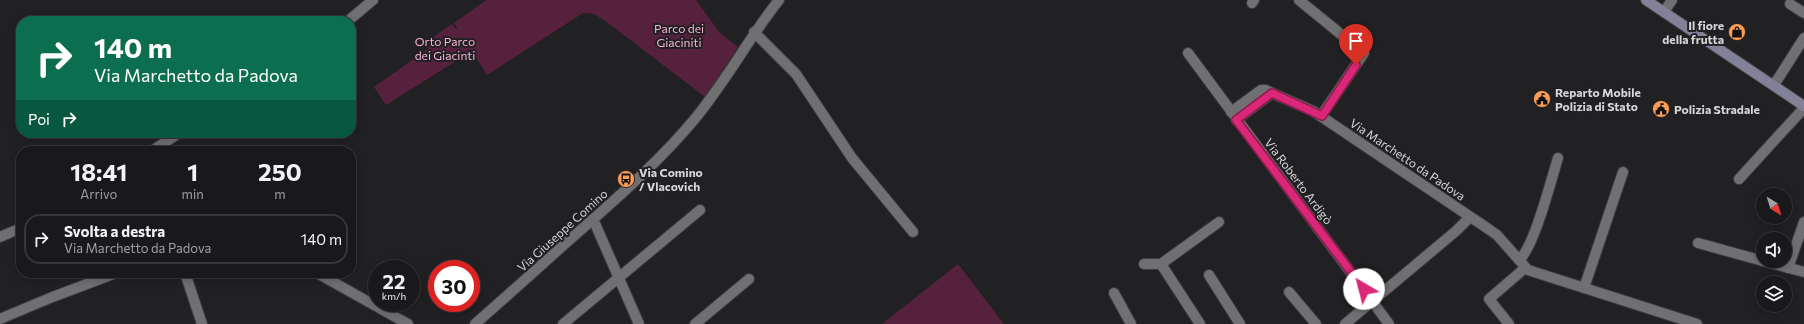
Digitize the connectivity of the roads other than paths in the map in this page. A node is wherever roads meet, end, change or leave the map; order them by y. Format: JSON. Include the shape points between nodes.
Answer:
{"nodes":[{"id":1,"x":373,"y":0,"type":"edge"},
{"id":2,"x":779,"y":0,"type":"edge"},
{"id":3,"x":1299,"y":0,"type":"edge"},
{"id":4,"x":1646,"y":0,"type":"edge"},
{"id":5,"x":1672,"y":0,"type":"edge"},
{"id":6,"x":1790,"y":4,"type":"dead end"},
{"id":7,"x":1664,"y":12,"type":"junction"},
{"id":8,"x":1804,"y":13,"type":"edge"},
{"id":9,"x":356,"y":17,"type":"edge"},
{"id":10,"x":754,"y":32,"type":"junction"},
{"id":11,"x":1804,"y":38,"type":"edge"},
{"id":12,"x":1188,"y":53,"type":"dead end"},
{"id":13,"x":1774,"y":85,"type":"junction"},
{"id":14,"x":1804,"y":107,"type":"edge"},
{"id":15,"x":1234,"y":116,"type":"junction"},
{"id":16,"x":1322,"y":116,"type":"junction"},
{"id":17,"x":172,"y":138,"type":"edge"},
{"id":18,"x":160,"y":146,"type":"edge"},
{"id":19,"x":1558,"y":158,"type":"dead end"},
{"id":20,"x":1622,"y":172,"type":"dead end"},
{"id":21,"x":1739,"y":179,"type":"dead end"},
{"id":22,"x":700,"y":210,"type":"dead end"},
{"id":23,"x":1470,"y":217,"type":"junction"},
{"id":24,"x":593,"y":219,"type":"junction"},
{"id":25,"x":1219,"y":222,"type":"dead end"},
{"id":26,"x":1804,"y":222,"type":"edge"},
{"id":27,"x":16,"y":230,"type":"edge"},
{"id":28,"x":913,"y":232,"type":"dead end"},
{"id":29,"x":0,"y":237,"type":"edge"},
{"id":30,"x":1698,"y":243,"type":"dead end"},
{"id":31,"x":1792,"y":256,"type":"edge"},
{"id":32,"x":1756,"y":259,"type":"edge"},
{"id":33,"x":1144,"y":264,"type":"dead end"},
{"id":34,"x":1162,"y":264,"type":"junction"},
{"id":35,"x":1522,"y":264,"type":"junction"},
{"id":36,"x":1788,"y":268,"type":"edge"},
{"id":37,"x":1804,"y":272,"type":"edge"},
{"id":38,"x":1209,"y":276,"type":"dead end"},
{"id":39,"x":618,"y":277,"type":"junction"},
{"id":40,"x":103,"y":278,"type":"edge"},
{"id":41,"x":187,"y":278,"type":"edge"},
{"id":42,"x":326,"y":278,"type":"edge"},
{"id":43,"x":749,"y":279,"type":"dead end"},
{"id":44,"x":1584,"y":288,"type":"junction"},
{"id":45,"x":1289,"y":292,"type":"dead end"},
{"id":46,"x":1114,"y":294,"type":"dead end"},
{"id":47,"x":1374,"y":301,"type":"junction"},
{"id":48,"x":0,"y":319,"type":"edge"},
{"id":49,"x":202,"y":324,"type":"edge"},
{"id":50,"x":408,"y":324,"type":"edge"},
{"id":51,"x":475,"y":324,"type":"edge"},
{"id":52,"x":563,"y":324,"type":"edge"},
{"id":53,"x":639,"y":324,"type":"edge"},
{"id":54,"x":695,"y":324,"type":"edge"},
{"id":55,"x":1131,"y":324,"type":"edge"},
{"id":56,"x":1200,"y":324,"type":"edge"},
{"id":57,"x":1240,"y":324,"type":"edge"},
{"id":58,"x":1316,"y":324,"type":"edge"},
{"id":59,"x":1346,"y":324,"type":"edge"},
{"id":60,"x":1389,"y":324,"type":"edge"},
{"id":61,"x":1509,"y":324,"type":"edge"},
{"id":62,"x":1697,"y":324,"type":"edge"}],
"edges":[{"from":1,"to":9,"type":"street"},
{"from":2,"to":10,"type":"street","name":"Via Giuseppe Comino"},
{"from":3,"to":16,"type":"street","via":[[1364,53]]},
{"from":4,"to":7,"type":"main road"},
{"from":5,"to":7,"type":"street"},
{"from":6,"to":8,"type":"street"},
{"from":7,"to":13,"type":"main road"},
{"from":10,"to":24,"type":"street","name":"Via Giuseppe Comino","via":[[719,88],[693,121],[636,182]]},
{"from":10,"to":28,"type":"street","via":[[796,74],[852,158]]},
{"from":11,"to":13,"type":"street"},
{"from":12,"to":15,"type":"street","name":"Via Roberto Ardigò"},
{"from":13,"to":14,"type":"main road"},
{"from":14,"to":21,"type":"street"},
{"from":15,"to":16,"type":"street","name":"Via Marchetto da Padova","via":[[1272,93]]},
{"from":15,"to":47,"type":"street","name":"Via Roberto Ardigò"},
{"from":16,"to":23,"type":"street","name":"Via Marchetto da Padova"},
{"from":17,"to":18,"type":"street"},
{"from":19,"to":35,"type":"street"},
{"from":20,"to":44,"type":"street"},
{"from":22,"to":39,"type":"street"},
{"from":23,"to":35,"type":"street","name":"Via Marchetto da Padova","via":[[1497,235]]},
{"from":23,"to":47,"type":"street"},
{"from":24,"to":39,"type":"street"},
{"from":24,"to":51,"type":"street","name":"Via Giuseppe Comino"},
{"from":25,"to":34,"type":"street"},
{"from":26,"to":31,"type":"street"},
{"from":27,"to":29,"type":"street"},
{"from":30,"to":32,"type":"street"},
{"from":33,"to":34,"type":"street"},
{"from":34,"to":56,"type":"street"},
{"from":35,"to":44,"type":"street","name":"Via Marchetto da Padova"},
{"from":35,"to":61,"type":"street","via":[[1489,299]]},
{"from":36,"to":37,"type":"street"},
{"from":38,"to":57,"type":"street"},
{"from":39,"to":52,"type":"street"},
{"from":39,"to":53,"type":"street"},
{"from":40,"to":48,"type":"street"},
{"from":41,"to":49,"type":"street"},
{"from":42,"to":50,"type":"street"},
{"from":43,"to":54,"type":"street"},
{"from":44,"to":62,"type":"street","name":"Via Marchetto da Padova"},
{"from":45,"to":58,"type":"street"},
{"from":46,"to":55,"type":"street"},
{"from":47,"to":59,"type":"street"},
{"from":47,"to":60,"type":"street","name":"Via Roberto Ardigò"}]}
